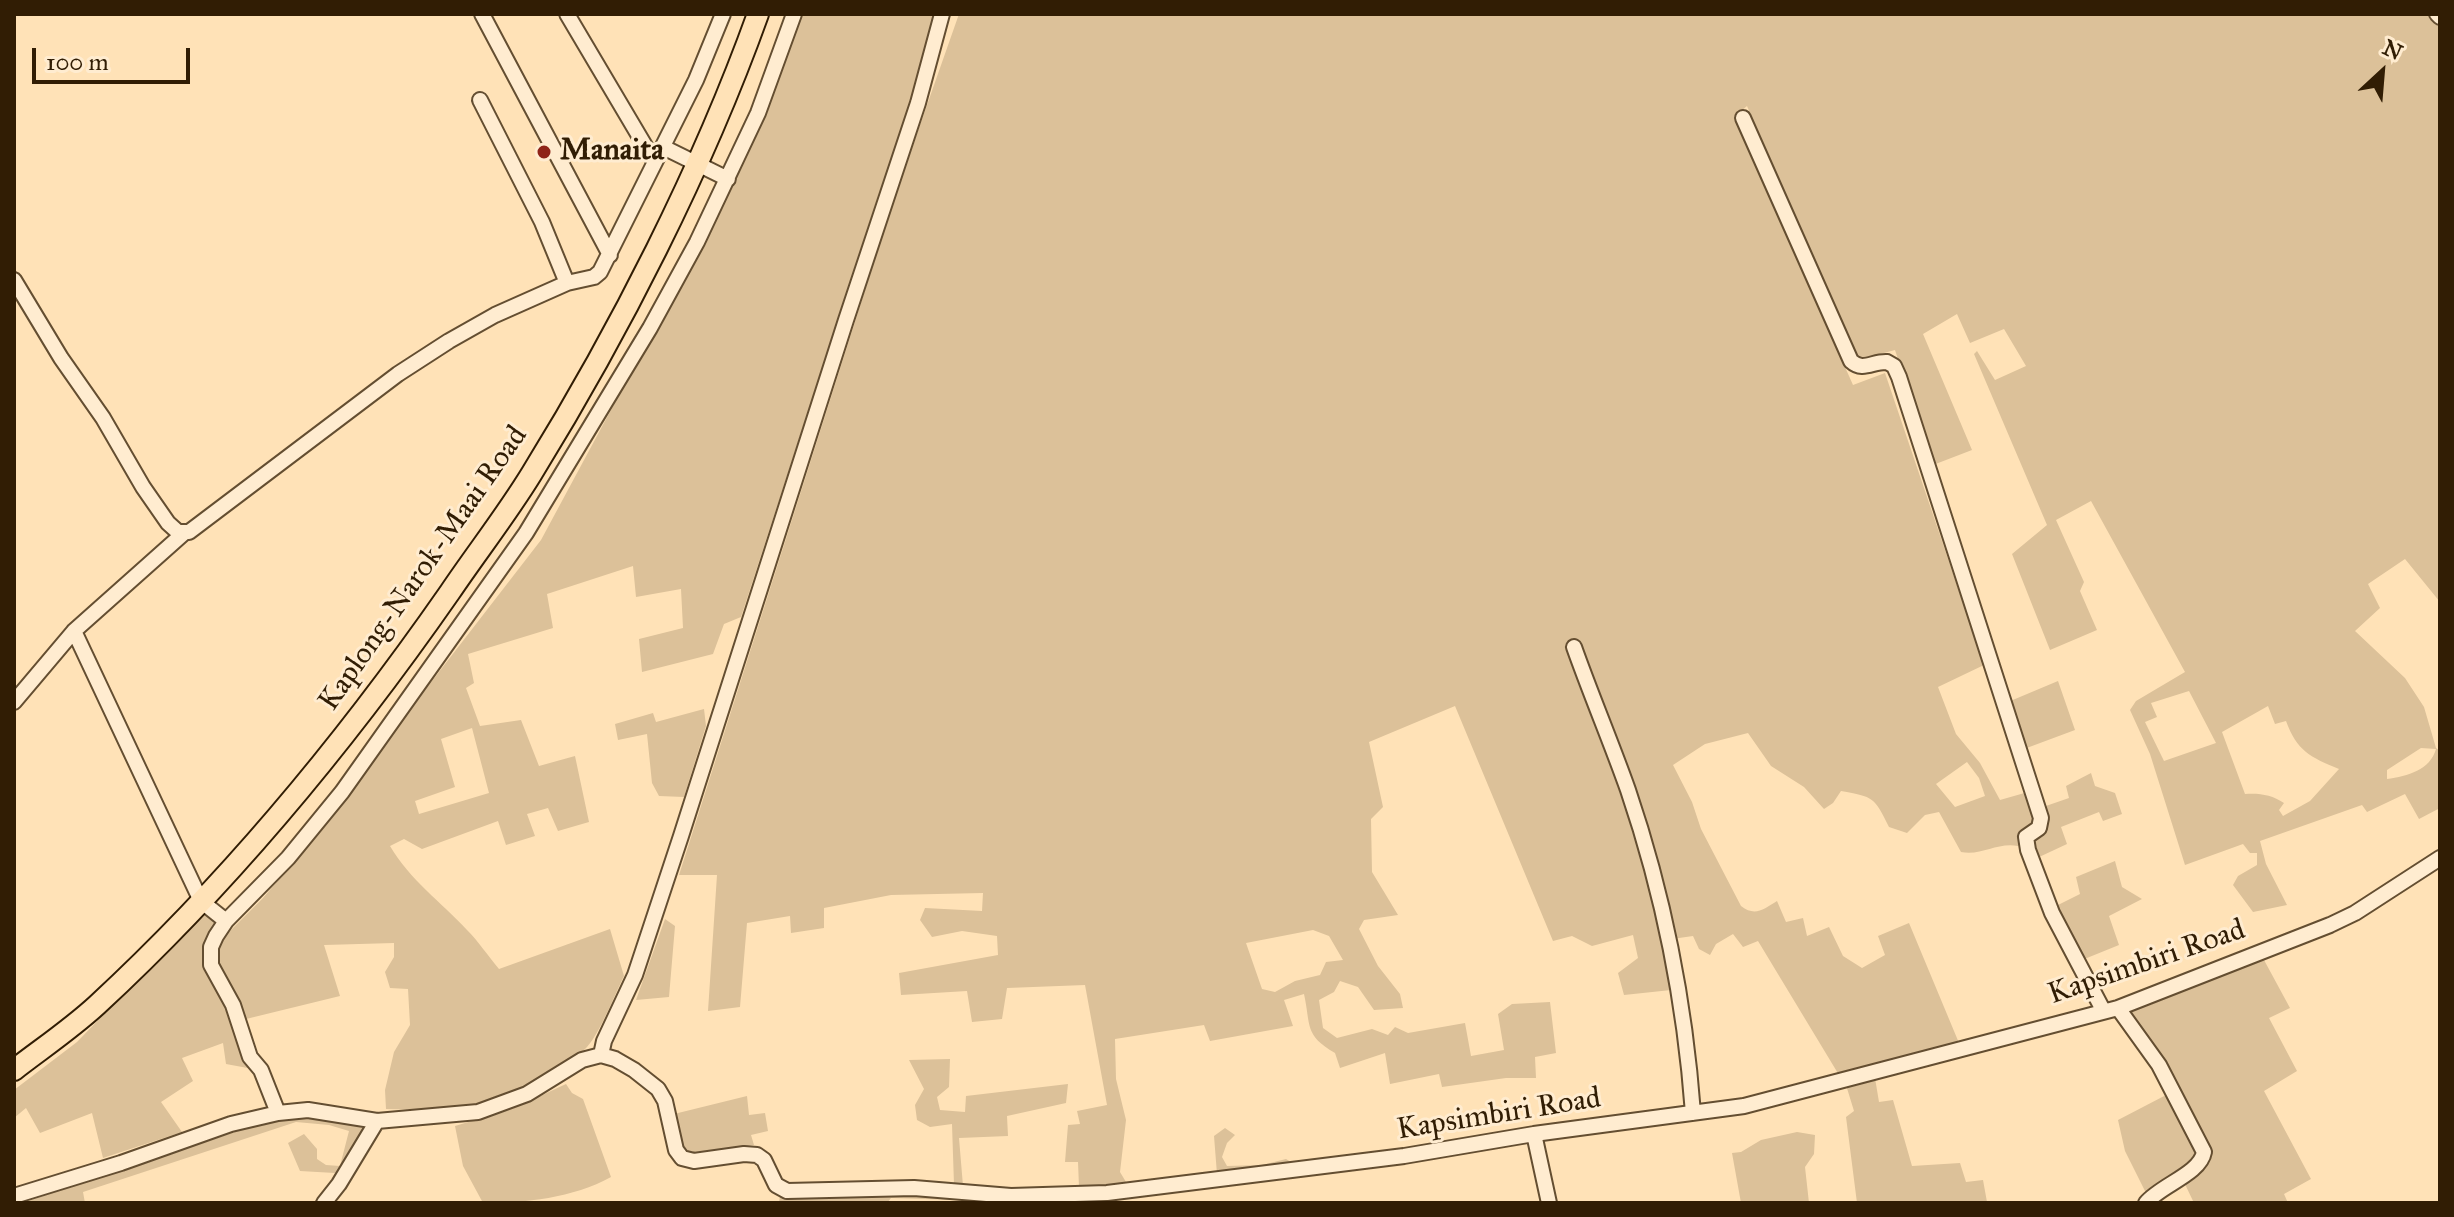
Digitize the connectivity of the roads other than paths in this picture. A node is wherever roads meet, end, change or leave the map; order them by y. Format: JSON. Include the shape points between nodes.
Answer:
{"nodes":[{"id":1,"x":482,"y":14,"type":"edge"},
{"id":2,"x":567,"y":14,"type":"edge"},
{"id":3,"x":723,"y":14,"type":"edge"},
{"id":4,"x":758,"y":14,"type":"edge"},
{"id":5,"x":794,"y":14,"type":"edge"},
{"id":6,"x":942,"y":14,"type":"edge"},
{"id":7,"x":480,"y":100,"type":"dead end"},
{"id":8,"x":1743,"y":118,"type":"dead end"},
{"id":9,"x":663,"y":147,"type":"junction"},
{"id":10,"x":654,"y":161,"type":"junction"},
{"id":11,"x":696,"y":164,"type":"junction"},
{"id":12,"x":728,"y":179,"type":"junction"},
{"id":13,"x":610,"y":255,"type":"junction"},
{"id":14,"x":14,"y":280,"type":"edge"},
{"id":15,"x":567,"y":283,"type":"junction"},
{"id":16,"x":604,"y":347,"type":"junction"},
{"id":17,"x":629,"y":360,"type":"junction"},
{"id":18,"x":184,"y":533,"type":"junction"},
{"id":19,"x":424,"y":628,"type":"junction"},
{"id":20,"x":74,"y":631,"type":"junction"},
{"id":21,"x":449,"y":644,"type":"junction"},
{"id":22,"x":1574,"y":647,"type":"dead end"},
{"id":23,"x":14,"y":702,"type":"edge"},
{"id":24,"x":2440,"y":858,"type":"edge"},
{"id":25,"x":201,"y":901,"type":"junction"},
{"id":26,"x":226,"y":921,"type":"junction"},
{"id":27,"x":2111,"y":1009,"type":"junction"},
{"id":28,"x":601,"y":1055,"type":"junction"},
{"id":29,"x":14,"y":1070,"type":"edge"},
{"id":30,"x":278,"y":1113,"type":"junction"},
{"id":31,"x":1693,"y":1113,"type":"junction"},
{"id":32,"x":377,"y":1121,"type":"junction"},
{"id":33,"x":1534,"y":1134,"type":"junction"},
{"id":34,"x":14,"y":1196,"type":"edge"},
{"id":35,"x":962,"y":1197,"type":"edge"},
{"id":36,"x":324,"y":1203,"type":"edge"},
{"id":37,"x":1549,"y":1203,"type":"edge"},
{"id":38,"x":2146,"y":1203,"type":"edge"}],
"edges":[{"from":1,"to":13,"type":"street"},
{"from":2,"to":10,"type":"street"},
{"from":3,"to":9,"type":"street"},
{"from":4,"to":11,"type":"highway","name":"Kaplong-Narok-Maai Road"},
{"from":5,"to":12,"type":"street"},
{"from":6,"to":28,"type":"street","via":[[918,103],[681,836],[635,975]]},
{"from":7,"to":15,"type":"street"},
{"from":8,"to":27,"type":"street","via":[[1851,361],[1857,367],[1887,362],[1899,377],[2041,818],[2039,828],[2026,837],[2028,850],[2052,913]]},
{"from":9,"to":10,"type":"street"},
{"from":9,"to":11,"type":"street"},
{"from":10,"to":13,"type":"street"},
{"from":11,"to":12,"type":"street"},
{"from":11,"to":16,"type":"highway","name":"Kaplong-Narok-Maai Road"},
{"from":12,"to":17,"type":"street"},
{"from":13,"to":15,"type":"street","via":[[594,277]]},
{"from":14,"to":18,"type":"street","via":[[148,496],[168,523]]},
{"from":15,"to":18,"type":"street","via":[[495,315],[420,359]]},
{"from":16,"to":17,"type":"street"},
{"from":16,"to":19,"type":"highway","name":"Kaplong-Narok-Maai Road","via":[[531,476]]},
{"from":17,"to":21,"type":"street","via":[[526,533]]},
{"from":18,"to":20,"type":"street"},
{"from":19,"to":21,"type":"street"},
{"from":19,"to":25,"type":"highway","name":"Kaplong-Narok-Maai Road","via":[[334,749]]},
{"from":20,"to":23,"type":"street"},
{"from":20,"to":25,"type":"street"},
{"from":21,"to":26,"type":"street","via":[[342,792]]},
{"from":22,"to":31,"type":"street","via":[[1627,789],[1663,915]]},
{"from":24,"to":27,"type":"street","name":"Kapsimbiri Road","via":[[2330,925]]},
{"from":25,"to":26,"type":"street"},
{"from":25,"to":29,"type":"highway","name":"Kaplong-Narok-Maai Road","via":[[94,1007]]},
{"from":26,"to":30,"type":"street","via":[[211,947],[211,965]]},
{"from":27,"to":31,"type":"street","name":"Kapsimbiri Road","via":[[1744,1106]]},
{"from":27,"to":38,"type":"street","via":[[2159,1065],[2204,1152],[2199,1165],[2157,1190]]},
{"from":28,"to":32,"type":"street","via":[[582,1060],[527,1094],[478,1112]]},
{"from":28,"to":35,"type":"street","name":"Kapsimbiri Road","via":[[634,1070],[658,1089],[676,1150],[688,1161],[757,1155],[776,1185],[787,1191],[914,1188]]},
{"from":30,"to":32,"type":"street","via":[[308,1110]]},
{"from":30,"to":34,"type":"street"},
{"from":31,"to":33,"type":"street","name":"Kapsimbiri Road"},
{"from":32,"to":36,"type":"street"},
{"from":33,"to":35,"type":"street","name":"Kapsimbiri Road","via":[[1107,1193]]},
{"from":33,"to":37,"type":"street"}]}
